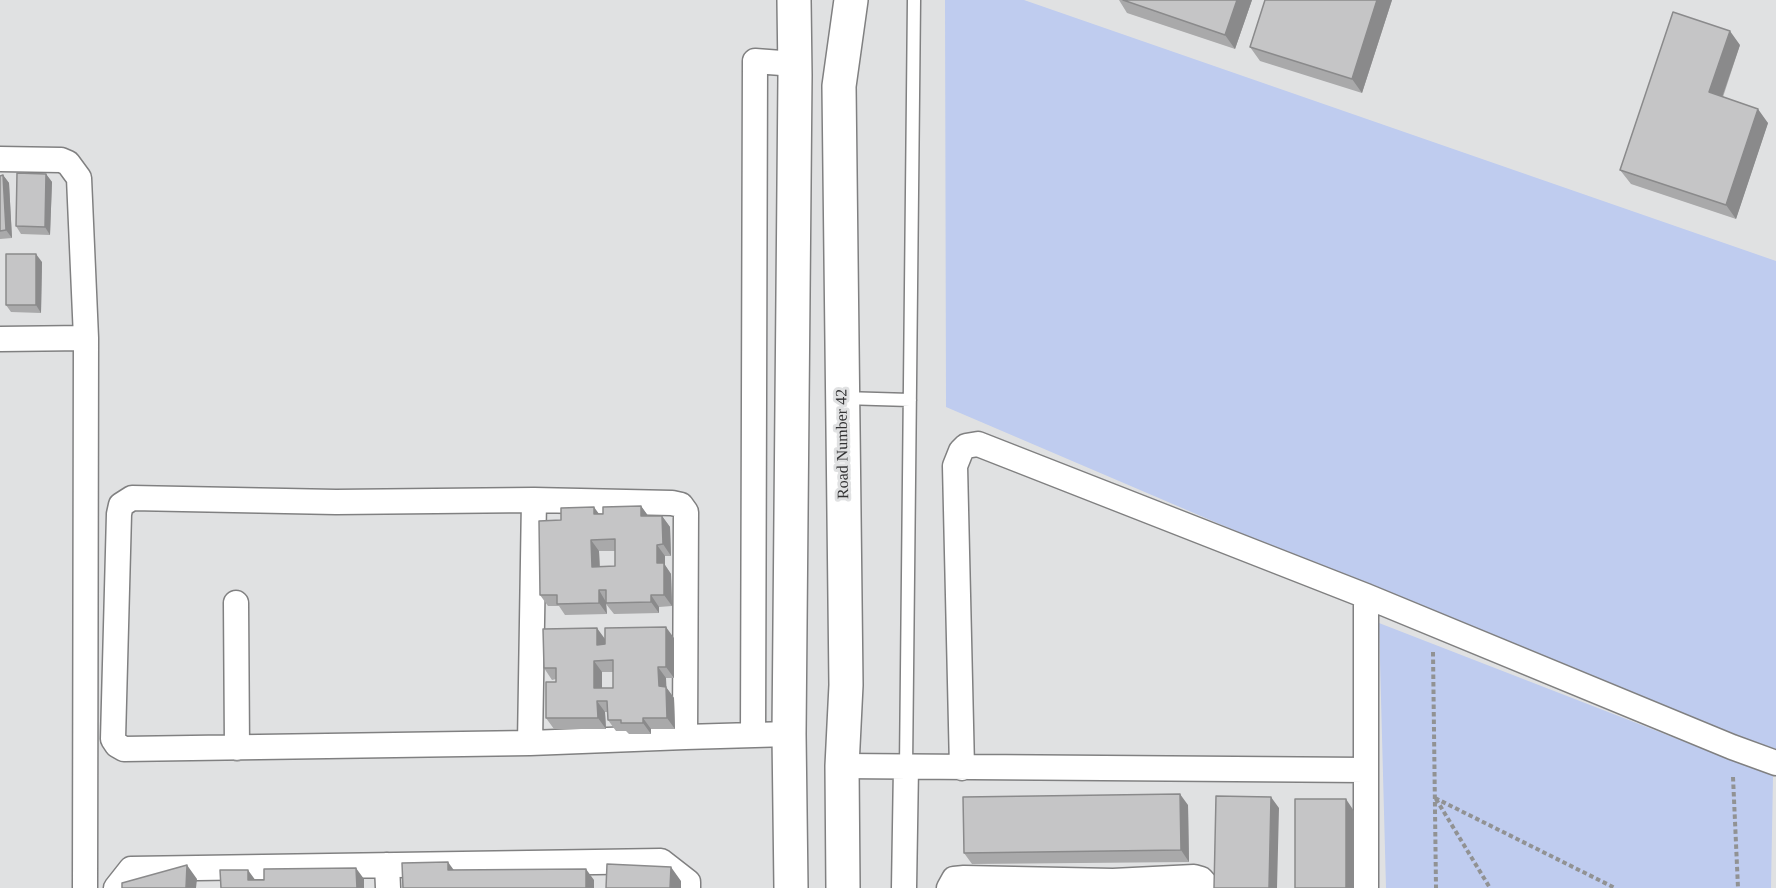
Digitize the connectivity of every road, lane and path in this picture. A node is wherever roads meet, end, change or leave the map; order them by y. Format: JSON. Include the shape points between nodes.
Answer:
{"nodes":[{"id":1,"x":794,"y":0,"type":"edge"},
{"id":2,"x":851,"y":0,"type":"edge"},
{"id":3,"x":914,"y":0,"type":"edge"},
{"id":4,"x":795,"y":64,"type":"junction"},
{"id":5,"x":0,"y":159,"type":"edge"},
{"id":6,"x":755,"y":174,"type":"junction"},
{"id":7,"x":794,"y":177,"type":"junction"},
{"id":8,"x":86,"y":338,"type":"junction"},
{"id":9,"x":0,"y":339,"type":"edge"},
{"id":10,"x":843,"y":399,"type":"junction"},
{"id":11,"x":910,"y":400,"type":"junction"},
{"id":12,"x":534,"y":501,"type":"junction"},
{"id":13,"x":1366,"y":596,"type":"junction"},
{"id":14,"x":236,"y":603,"type":"dead end"},
{"id":15,"x":1433,"y":625,"type":"junction"},
{"id":16,"x":789,"y":734,"type":"junction"},
{"id":17,"x":753,"y":735,"type":"junction"},
{"id":18,"x":685,"y":736,"type":"junction"},
{"id":19,"x":530,"y":743,"type":"junction"},
{"id":20,"x":1732,"y":747,"type":"junction"},
{"id":21,"x":237,"y":748,"type":"junction"},
{"id":22,"x":1776,"y":763,"type":"edge"},
{"id":23,"x":842,"y":766,"type":"junction"},
{"id":24,"x":906,"y":767,"type":"junction"},
{"id":25,"x":962,"y":768,"type":"junction"},
{"id":26,"x":1365,"y":770,"type":"junction"},
{"id":27,"x":1435,"y":798,"type":"junction"},
{"id":28,"x":388,"y":876,"type":"edge"},
{"id":29,"x":216,"y":878,"type":"edge"},
{"id":30,"x":1113,"y":885,"type":"edge"},
{"id":31,"x":85,"y":888,"type":"edge"},
{"id":32,"x":116,"y":888,"type":"edge"},
{"id":33,"x":688,"y":888,"type":"edge"},
{"id":34,"x":791,"y":888,"type":"edge"},
{"id":35,"x":843,"y":888,"type":"edge"},
{"id":36,"x":904,"y":888,"type":"edge"},
{"id":37,"x":949,"y":888,"type":"edge"},
{"id":38,"x":1209,"y":888,"type":"edge"},
{"id":39,"x":1366,"y":888,"type":"edge"},
{"id":40,"x":1436,"y":888,"type":"edge"},
{"id":41,"x":1490,"y":888,"type":"edge"},
{"id":42,"x":1615,"y":888,"type":"edge"},
{"id":43,"x":1738,"y":888,"type":"edge"}],
"edges":[{"from":1,"to":4,"type":"main road"},
{"from":2,"to":10,"type":"main road","name":"Road Number 42","via":[[839,86]]},
{"from":3,"to":11,"type":"lane"},
{"from":4,"to":6,"type":"street","via":[[756,61]]},
{"from":4,"to":7,"type":"main road"},
{"from":5,"to":8,"type":"street","via":[[62,160],[79,178]]},
{"from":6,"to":7,"type":"street"},
{"from":6,"to":17,"type":"street"},
{"from":7,"to":16,"type":"main road"},
{"from":8,"to":9,"type":"street"},
{"from":8,"to":31,"type":"street"},
{"from":10,"to":11,"type":"lane"},
{"from":10,"to":23,"type":"main road","name":"Road Number 42","via":[[846,685]]},
{"from":11,"to":24,"type":"lane"},
{"from":12,"to":18,"type":"street","via":[[672,503],[684,508],[674,635]]},
{"from":12,"to":19,"type":"street","via":[[545,633]]},
{"from":12,"to":21,"type":"street","via":[[125,500],[119,514],[113,739],[124,749]]},
{"from":13,"to":15,"type":"street"},
{"from":13,"to":25,"type":"street","via":[[978,444],[966,446],[955,466]]},
{"from":13,"to":26,"type":"street"},
{"from":14,"to":21,"type":"street"},
{"from":15,"to":20,"type":"street"},
{"from":15,"to":27,"type":"path"},
{"from":16,"to":17,"type":"street"},
{"from":16,"to":34,"type":"main road"},
{"from":17,"to":18,"type":"street"},
{"from":18,"to":19,"type":"street"},
{"from":19,"to":21,"type":"street"},
{"from":20,"to":22,"type":"street"},
{"from":20,"to":43,"type":"path"},
{"from":23,"to":24,"type":"street"},
{"from":23,"to":35,"type":"main road","name":"Road Number 42"},
{"from":24,"to":25,"type":"street"},
{"from":24,"to":36,"type":"street"},
{"from":25,"to":26,"type":"street"},
{"from":26,"to":39,"type":"street"},
{"from":27,"to":40,"type":"path"},
{"from":27,"to":41,"type":"path"},
{"from":27,"to":42,"type":"path"},
{"from":28,"to":29,"type":"street"},
{"from":28,"to":33,"type":"street","via":[[661,861],[688,882]]},
{"from":29,"to":32,"type":"street","via":[[131,869]]},
{"from":30,"to":37,"type":"street","via":[[963,878],[954,879]]},
{"from":30,"to":38,"type":"street","via":[[1194,877]]}]}
